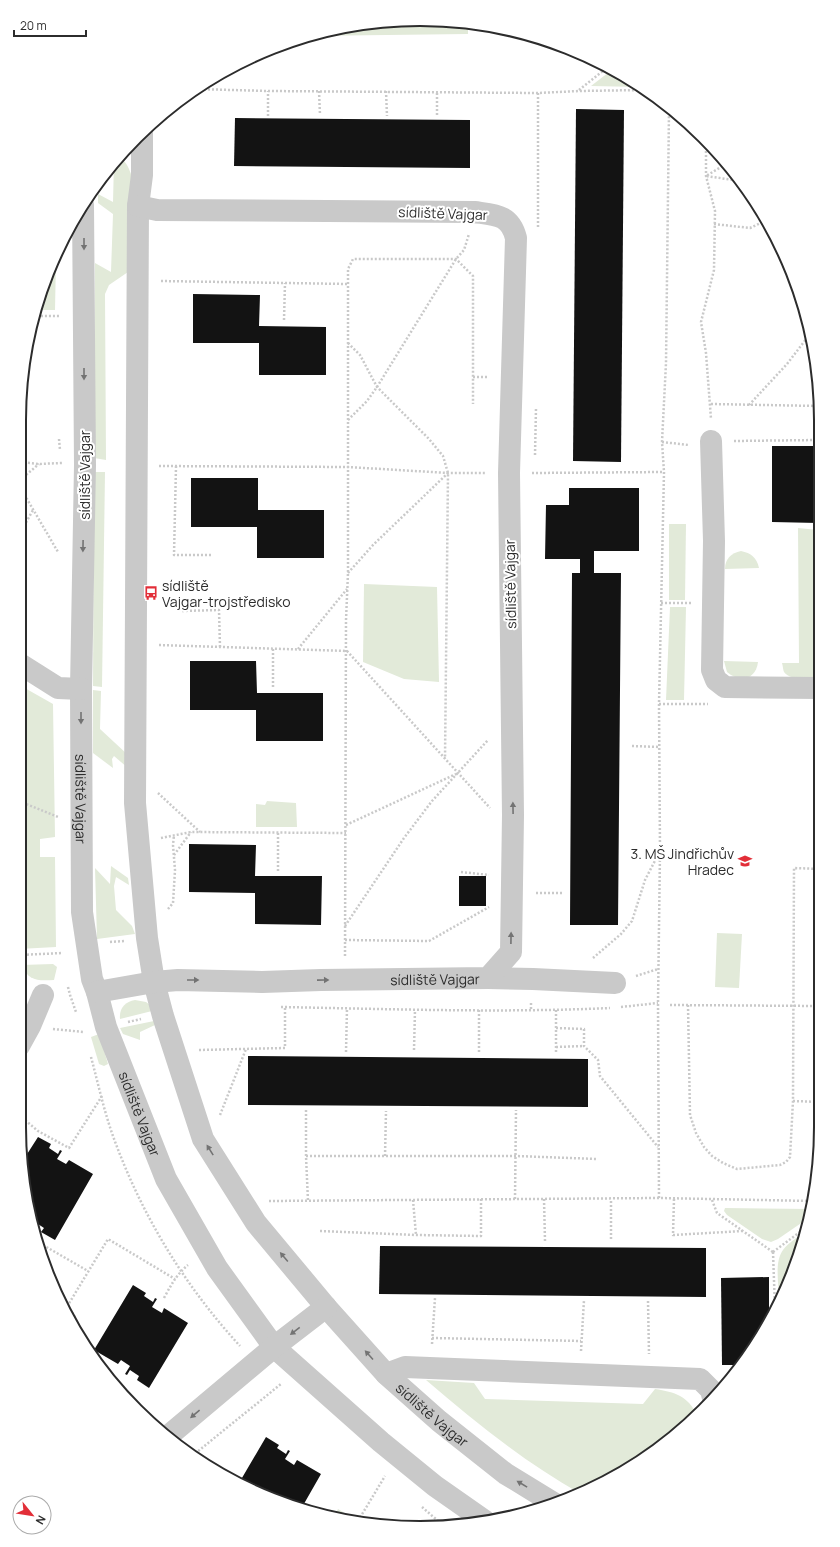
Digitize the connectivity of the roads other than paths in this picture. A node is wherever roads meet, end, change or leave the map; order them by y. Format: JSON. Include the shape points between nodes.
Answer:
{"nodes":[{"id":1,"x":142,"y":140,"type":"edge"},
{"id":2,"x":138,"y":206,"type":"junction"},
{"id":3,"x":84,"y":214,"type":"edge"},
{"id":4,"x":711,"y":441,"type":"road end"},
{"id":5,"x":26,"y":668,"type":"edge"},
{"id":6,"x":814,"y":688,"type":"edge"},
{"id":7,"x":81,"y":689,"type":"junction"},
{"id":8,"x":488,"y":978,"type":"junction"},
{"id":9,"x":154,"y":982,"type":"junction"},
{"id":10,"x":615,"y":983,"type":"dead end"},
{"id":11,"x":97,"y":992,"type":"junction"},
{"id":12,"x":43,"y":995,"type":"dead end"},
{"id":13,"x":26,"y":1033,"type":"edge"},
{"id":14,"x":326,"y":1307,"type":"junction"},
{"id":15,"x":274,"y":1347,"type":"junction"},
{"id":16,"x":386,"y":1374,"type":"junction"},
{"id":17,"x":712,"y":1392,"type":"edge"},
{"id":18,"x":172,"y":1433,"type":"edge"},
{"id":19,"x":548,"y":1500,"type":"edge"},
{"id":20,"x":479,"y":1516,"type":"edge"}],
"edges":[{"from":1,"to":2,"type":"street","name":"sídliště Vajgar","via":[[142,175]]},
{"from":8,"to":2,"type":"street","name":"sídliště Vajgar","one_way":true,"via":[[511,952],[513,815],[509,473],[516,238],[514,230],[509,221],[474,212],[157,210]]},
{"from":2,"to":9,"type":"street","name":"sídliště Vajgar","via":[[135,803],[147,938]]},
{"from":3,"to":7,"type":"street","name":"sídliště Vajgar","one_way":true,"via":[[85,465]]},
{"from":4,"to":6,"type":"street","via":[[714,541],[712,670],[716,680],[725,687]]},
{"from":5,"to":7,"type":"street","via":[[58,688]]},
{"from":7,"to":11,"type":"street","name":"sídliště Vajgar","one_way":true,"via":[[82,912],[92,980]]},
{"from":9,"to":8,"type":"street","name":"sídliště Vajgar","one_way":true},
{"from":8,"to":10,"type":"street"},
{"from":9,"to":11,"type":"street"},
{"from":14,"to":9,"type":"street","name":"sídliště Vajgar","one_way":true,"via":[[256,1223],[203,1139]]},
{"from":11,"to":15,"type":"street","name":"sídliště Vajgar","via":[[106,1027],[166,1179],[217,1268]]},
{"from":12,"to":13,"type":"street"},
{"from":14,"to":15,"type":"street","one_way":true},
{"from":16,"to":14,"type":"street","name":"sídliště Vajgar","one_way":true},
{"from":15,"to":18,"type":"street","one_way":true},
{"from":15,"to":20,"type":"street","name":"sídliště Vajgar","via":[[387,1447],[435,1486]]},
{"from":16,"to":17,"type":"street","via":[[405,1368],[700,1379]]},
{"from":19,"to":16,"type":"street","name":"sídliště Vajgar","one_way":true,"via":[[506,1474],[439,1421]]}]}
